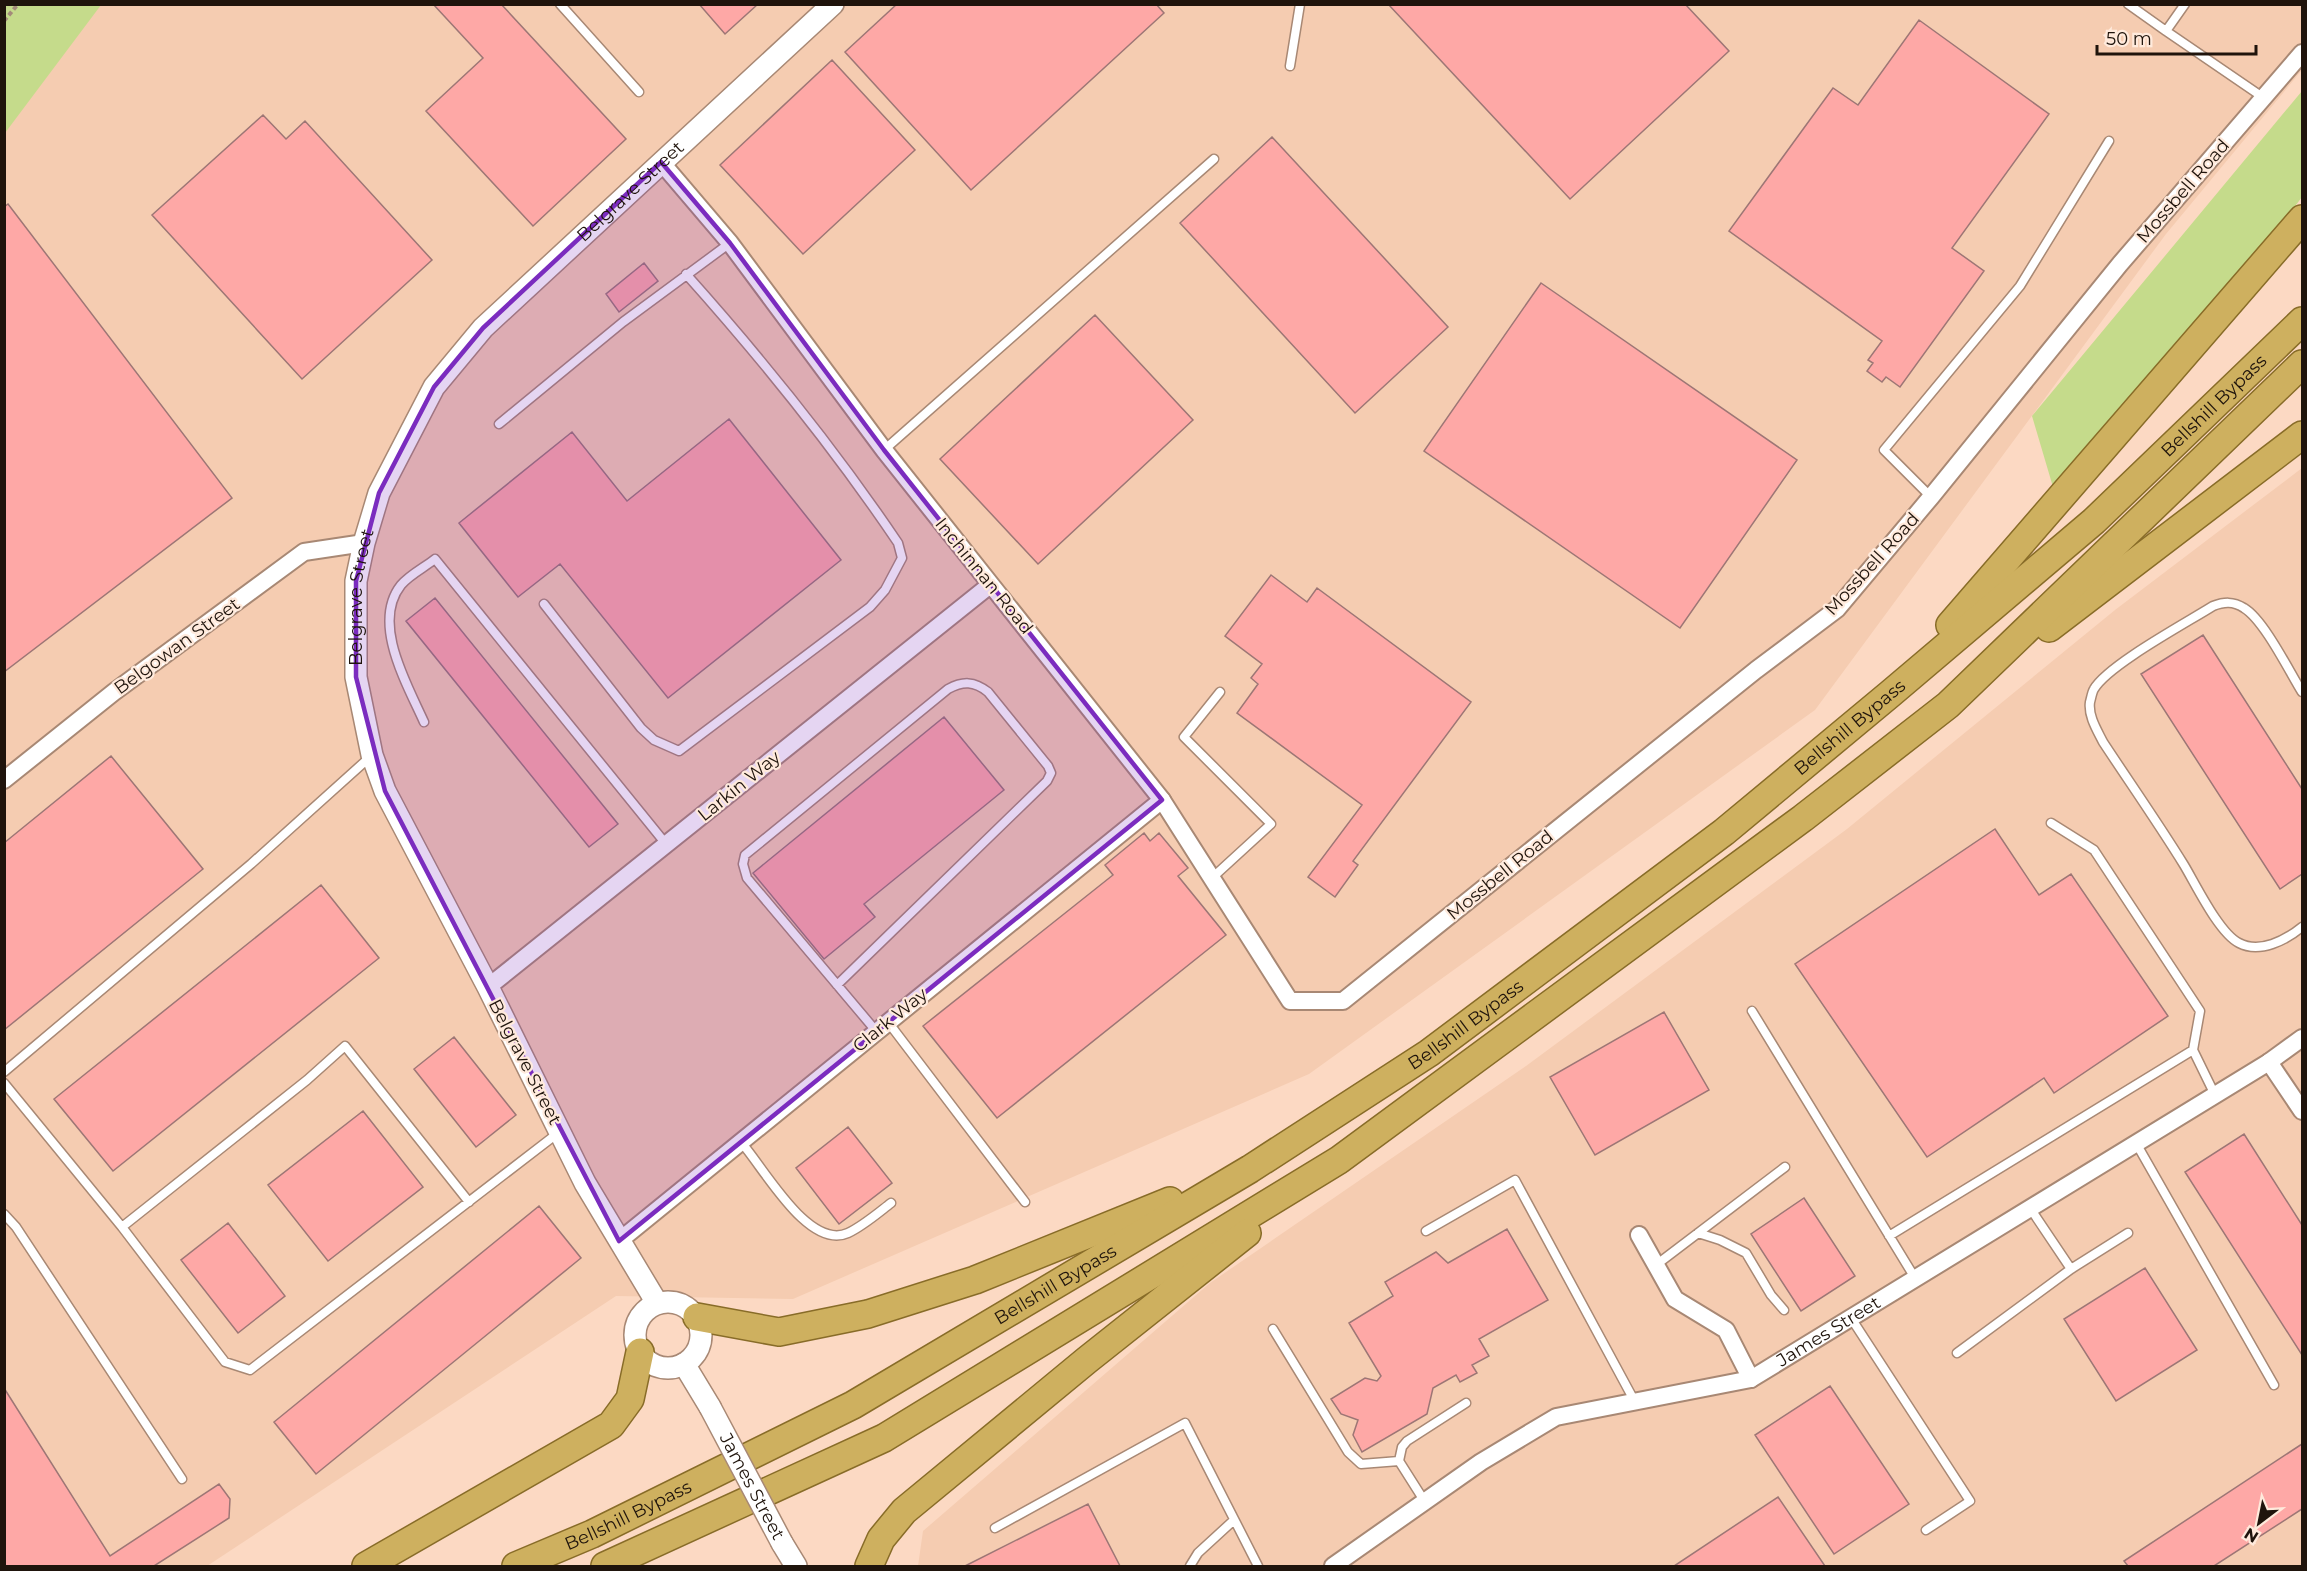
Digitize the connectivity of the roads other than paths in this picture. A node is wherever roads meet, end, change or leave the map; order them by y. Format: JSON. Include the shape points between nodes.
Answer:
{"nodes":[{"id":1,"x":560,"y":4,"type":"edge"},
{"id":2,"x":833,"y":4,"type":"edge"},
{"id":3,"x":1300,"y":4,"type":"edge"},
{"id":4,"x":2128,"y":4,"type":"edge"},
{"id":5,"x":2185,"y":4,"type":"edge"},
{"id":6,"x":2166,"y":31,"type":"junction"},
{"id":7,"x":2302,"y":52,"type":"edge"},
{"id":8,"x":1290,"y":66,"type":"dead end"},
{"id":9,"x":639,"y":92,"type":"dead end"},
{"id":10,"x":2264,"y":98,"type":"junction"},
{"id":11,"x":2109,"y":141,"type":"dead end"},
{"id":12,"x":1214,"y":159,"type":"dead end"},
{"id":13,"x":661,"y":162,"type":"junction"},
{"id":14,"x":2302,"y":219,"type":"edge"},
{"id":15,"x":730,"y":243,"type":"junction"},
{"id":16,"x":686,"y":274,"type":"junction"},
{"id":17,"x":2302,"y":321,"type":"edge"},
{"id":18,"x":2302,"y":364,"type":"edge"},
{"id":19,"x":499,"y":424,"type":"dead end"},
{"id":20,"x":2302,"y":435,"type":"edge"},
{"id":21,"x":884,"y":450,"type":"junction"},
{"id":22,"x":1931,"y":497,"type":"junction"},
{"id":23,"x":364,"y":543,"type":"junction"},
{"id":24,"x":990,"y":585,"type":"junction"},
{"id":25,"x":544,"y":603,"type":"dead end"},
{"id":26,"x":1220,"y":692,"type":"dead end"},
{"id":27,"x":2302,"y":692,"type":"edge"},
{"id":28,"x":1890,"y":694,"type":"junction"},
{"id":29,"x":1948,"y":705,"type":"junction"},
{"id":30,"x":424,"y":722,"type":"dead end"},
{"id":31,"x":372,"y":755,"type":"junction"},
{"id":32,"x":4,"y":780,"type":"edge"},
{"id":33,"x":1162,"y":800,"type":"junction"},
{"id":34,"x":2051,"y":823,"type":"dead end"},
{"id":35,"x":666,"y":844,"type":"junction"},
{"id":36,"x":1212,"y":878,"type":"junction"},
{"id":37,"x":2302,"y":927,"type":"edge"},
{"id":38,"x":837,"y":985,"type":"junction"},
{"id":39,"x":488,"y":987,"type":"junction"},
{"id":40,"x":1290,"y":1001,"type":"joint"},
{"id":41,"x":1752,"y":1011,"type":"dead end"},
{"id":42,"x":882,"y":1026,"type":"junction"},
{"id":43,"x":2302,"y":1038,"type":"edge"},
{"id":44,"x":2193,"y":1050,"type":"junction"},
{"id":45,"x":2269,"y":1062,"type":"junction"},
{"id":46,"x":4,"y":1072,"type":"edge"},
{"id":47,"x":4,"y":1083,"type":"edge"},
{"id":48,"x":2215,"y":1095,"type":"junction"},
{"id":49,"x":2302,"y":1111,"type":"edge"},
{"id":50,"x":561,"y":1131,"type":"junction"},
{"id":51,"x":740,"y":1141,"type":"junction"},
{"id":52,"x":2136,"y":1143,"type":"junction"},
{"id":53,"x":1339,"y":1160,"type":"junction"},
{"id":54,"x":1785,"y":1167,"type":"dead end"},
{"id":55,"x":1250,"y":1169,"type":"junction"},
{"id":56,"x":469,"y":1202,"type":"junction"},
{"id":57,"x":1025,"y":1202,"type":"dead end"},
{"id":58,"x":891,"y":1203,"type":"dead end"},
{"id":59,"x":2030,"y":1208,"type":"junction"},
{"id":60,"x":4,"y":1214,"type":"edge"},
{"id":61,"x":122,"y":1227,"type":"junction"},
{"id":62,"x":1426,"y":1231,"type":"dead end"},
{"id":63,"x":1698,"y":1233,"type":"junction"},
{"id":64,"x":2128,"y":1233,"type":"dead end"},
{"id":65,"x":1639,"y":1235,"type":"dead end"},
{"id":66,"x":1889,"y":1236,"type":"junction"},
{"id":67,"x":619,"y":1241,"type":"junction"},
{"id":68,"x":1656,"y":1265,"type":"junction"},
{"id":69,"x":2071,"y":1269,"type":"junction"},
{"id":70,"x":1915,"y":1278,"type":"junction"},
{"id":71,"x":657,"y":1303,"type":"junction"},
{"id":72,"x":1784,"y":1310,"type":"dead end"},
{"id":73,"x":697,"y":1317,"type":"junction"},
{"id":74,"x":1851,"y":1318,"type":"junction"},
{"id":75,"x":1273,"y":1329,"type":"dead end"},
{"id":76,"x":640,"y":1352,"type":"junction"},
{"id":77,"x":1957,"y":1353,"type":"dead end"},
{"id":78,"x":684,"y":1364,"type":"junction"},
{"id":79,"x":1751,"y":1379,"type":"junction"},
{"id":80,"x":2274,"y":1385,"type":"dead end"},
{"id":81,"x":1635,"y":1402,"type":"junction"},
{"id":82,"x":1466,"y":1403,"type":"dead end"},
{"id":83,"x":1399,"y":1461,"type":"junction"},
{"id":84,"x":182,"y":1479,"type":"dead end"},
{"id":85,"x":1425,"y":1502,"type":"junction"},
{"id":86,"x":1234,"y":1520,"type":"junction"},
{"id":87,"x":994,"y":1528,"type":"dead end"},
{"id":88,"x":1926,"y":1530,"type":"dead end"},
{"id":89,"x":609,"y":1565,"type":"edge"},
{"id":90,"x":366,"y":1566,"type":"edge"},
{"id":91,"x":516,"y":1566,"type":"edge"},
{"id":92,"x":796,"y":1566,"type":"edge"},
{"id":93,"x":869,"y":1566,"type":"edge"},
{"id":94,"x":1190,"y":1566,"type":"edge"},
{"id":95,"x":1258,"y":1566,"type":"edge"},
{"id":96,"x":1333,"y":1566,"type":"edge"}],
"edges":[{"from":1,"to":9,"type":"lane"},
{"from":2,"to":13,"type":"street","name":"Belgrave Street"},
{"from":3,"to":8,"type":"lane"},
{"from":4,"to":6,"type":"lane"},
{"from":5,"to":6,"type":"lane"},
{"from":6,"to":10,"type":"lane"},
{"from":7,"to":10,"type":"street","name":"Mossbell Road"},
{"from":10,"to":22,"type":"street","name":"Mossbell Road","via":[[2120,264]]},
{"from":11,"to":22,"type":"lane","via":[[2020,286],[1884,450]]},
{"from":12,"to":21,"type":"lane"},
{"from":13,"to":15,"type":"street","name":"Inchinnan Road"},
{"from":13,"to":23,"type":"street","name":"Belgrave Street","via":[[483,328],[434,387],[379,493]]},
{"from":14,"to":28,"type":"highway"},
{"from":15,"to":16,"type":"lane"},
{"from":15,"to":21,"type":"street","name":"Inchinnan Road"},
{"from":16,"to":19,"type":"lane"},
{"from":16,"to":25,"type":"lane","via":[[744,339],[841,463],[898,543],[902,558],[885,590],[870,607],[679,751],[654,740],[642,728]]},
{"from":17,"to":28,"type":"highway","name":"Bellshill Bypass","via":[[2094,521]]},
{"from":18,"to":29,"type":"highway","name":"Bellshill Bypass"},
{"from":20,"to":29,"type":"highway"},
{"from":21,"to":24,"type":"street","name":"Inchinnan Road"},
{"from":22,"to":40,"type":"street","name":"Mossbell Road","via":[[1837,609],[1343,1001]]},
{"from":23,"to":31,"type":"street","name":"Belgrave Street","via":[[356,581],[356,676]]},
{"from":23,"to":32,"type":"street","name":"Belgowan Street","via":[[304,552],[114,692]]},
{"from":24,"to":33,"type":"street","name":"Inchinnan Road"},
{"from":24,"to":35,"type":"street","name":"Larkin Way"},
{"from":26,"to":36,"type":"lane","via":[[1184,737],[1271,824]]},
{"from":27,"to":37,"type":"lane","via":[[2257,620],[2245,608],[2223,602],[2132,656],[2106,676],[2094,689],[2090,705],[2103,742],[2208,906],[2237,942],[2253,947],[2273,944]]},
{"from":28,"to":55,"type":"highway","name":"Bellshill Bypass","via":[[1724,832],[1429,1053]]},
{"from":29,"to":53,"type":"highway","name":"Bellshill Bypass","via":[[1803,818]]},
{"from":30,"to":35,"type":"lane","via":[[394,653],[388,618],[401,585],[435,559]]},
{"from":31,"to":39,"type":"street","name":"Belgrave Street","via":[[384,791]]},
{"from":31,"to":46,"type":"lane","via":[[251,864]]},
{"from":33,"to":36,"type":"street","name":"Inchinnan Road"},
{"from":33,"to":42,"type":"street","name":"Clark Way"},
{"from":34,"to":44,"type":"lane","via":[[2094,850],[2200,1011]]},
{"from":35,"to":39,"type":"street","name":"Larkin Way"},
{"from":36,"to":40,"type":"street","name":"Inchinnan Road"},
{"from":38,"to":38,"type":"lane","via":[[747,878],[745,855],[948,689],[961,682],[979,685],[1051,773]]},
{"from":38,"to":42,"type":"lane"},
{"from":39,"to":50,"type":"street","name":"Belgrave Street"},
{"from":41,"to":66,"type":"lane"},
{"from":42,"to":51,"type":"street","name":"Clark Way"},
{"from":42,"to":57,"type":"lane"},
{"from":43,"to":45,"type":"street","name":"James Street"},
{"from":44,"to":48,"type":"lane"},
{"from":44,"to":66,"type":"lane"},
{"from":45,"to":48,"type":"street","name":"James Street"},
{"from":45,"to":49,"type":"street"},
{"from":47,"to":61,"type":"lane"},
{"from":48,"to":52,"type":"street","name":"James Street"},
{"from":50,"to":56,"type":"lane"},
{"from":50,"to":67,"type":"street","name":"Belgrave Street","via":[[585,1183]]},
{"from":51,"to":58,"type":"lane","via":[[795,1212],[824,1234],[847,1234]]},
{"from":51,"to":67,"type":"street","name":"Clark Way"},
{"from":52,"to":59,"type":"street","name":"James Street"},
{"from":52,"to":80,"type":"lane"},
{"from":53,"to":89,"type":"highway","name":"Bellshill Bypass","via":[[884,1438]]},
{"from":53,"to":93,"type":"highway","via":[[904,1511],[881,1539]]},
{"from":54,"to":63,"type":"lane"},
{"from":55,"to":73,"type":"highway","via":[[975,1280],[868,1314],[779,1332]]},
{"from":55,"to":91,"type":"highway","name":"Bellshill Bypass","via":[[853,1405],[592,1534]]},
{"from":56,"to":61,"type":"lane","via":[[250,1370],[225,1362]]},
{"from":56,"to":61,"type":"lane","via":[[345,1046],[308,1080]]},
{"from":59,"to":69,"type":"lane"},
{"from":59,"to":70,"type":"street","name":"James Street"},
{"from":60,"to":84,"type":"lane"},
{"from":62,"to":81,"type":"lane","via":[[1515,1180]]},
{"from":63,"to":68,"type":"lane"},
{"from":63,"to":72,"type":"lane","via":[[1746,1254]]},
{"from":64,"to":69,"type":"lane"},
{"from":65,"to":68,"type":"street"},
{"from":66,"to":70,"type":"lane"},
{"from":67,"to":71,"type":"street","name":"Belgrave Street"},
{"from":68,"to":79,"type":"street","via":[[1675,1299],[1726,1330]]},
{"from":69,"to":77,"type":"lane"},
{"from":70,"to":74,"type":"street","name":"James Street"},
{"from":71,"to":73,"type":"street","via":[[679,1303]]},
{"from":71,"to":76,"type":"street","via":[[637,1323],[636,1343]]},
{"from":73,"to":78,"type":"street","via":[[701,1327],[698,1349]]},
{"from":74,"to":79,"type":"street","name":"James Street"},
{"from":74,"to":88,"type":"lane","via":[[1970,1501]]},
{"from":75,"to":83,"type":"lane","via":[[1348,1452],[1361,1464]]},
{"from":76,"to":78,"type":"street","via":[[646,1360],[664,1367]]},
{"from":76,"to":90,"type":"highway","via":[[630,1398],[611,1425]]},
{"from":78,"to":92,"type":"street","name":"James Street","bridge":true},
{"from":79,"to":81,"type":"street","name":"James Street"},
{"from":81,"to":85,"type":"street","name":"James Street","via":[[1556,1417],[1481,1462]]},
{"from":82,"to":83,"type":"lane","via":[[1407,1441]]},
{"from":83,"to":85,"type":"lane"},
{"from":85,"to":96,"type":"street","name":"James Street"},
{"from":86,"to":87,"type":"lane","via":[[1185,1423]]},
{"from":86,"to":94,"type":"lane","via":[[1197,1553]]},
{"from":86,"to":95,"type":"lane"}]}
